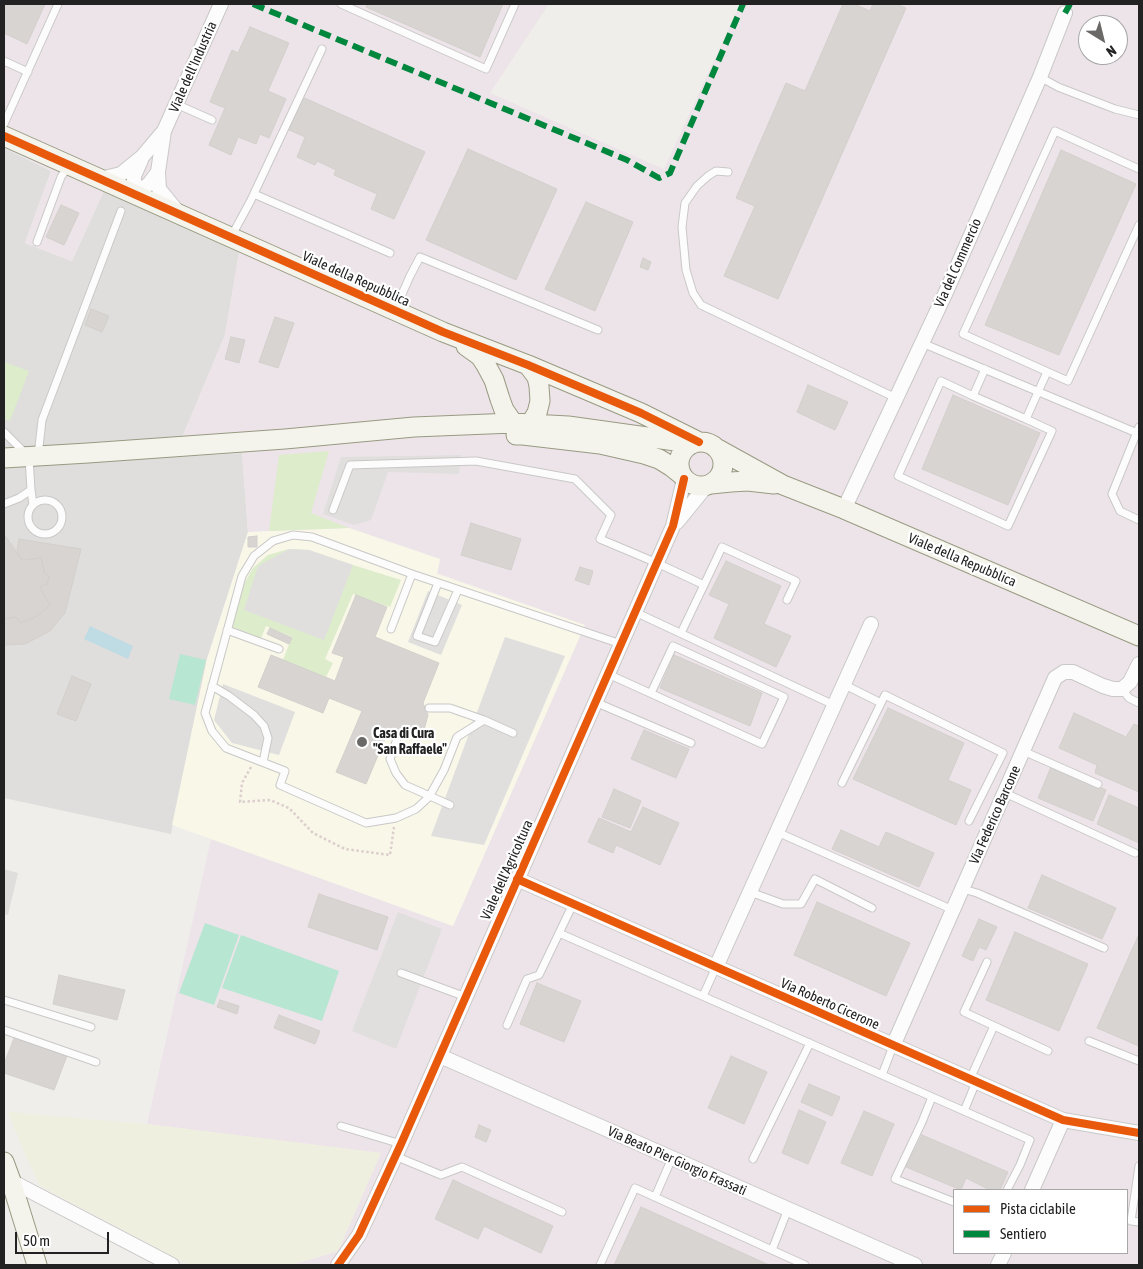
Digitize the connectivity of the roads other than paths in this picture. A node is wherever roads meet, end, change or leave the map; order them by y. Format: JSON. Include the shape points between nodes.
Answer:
{"nodes":[{"id":1,"x":58,"y":4,"type":"edge"},
{"id":2,"x":221,"y":4,"type":"edge"},
{"id":3,"x":344,"y":4,"type":"edge"},
{"id":4,"x":515,"y":4,"type":"edge"},
{"id":5,"x":1065,"y":13,"type":"dead end"},
{"id":6,"x":322,"y":49,"type":"dead end"},
{"id":7,"x":4,"y":60,"type":"edge"},
{"id":8,"x":28,"y":72,"type":"junction"},
{"id":9,"x":1040,"y":77,"type":"junction"},
{"id":10,"x":176,"y":104,"type":"junction"},
{"id":11,"x":1139,"y":115,"type":"edge"},
{"id":12,"x":212,"y":120,"type":"dead end"},
{"id":13,"x":4,"y":124,"type":"edge"},
{"id":14,"x":164,"y":131,"type":"junction"},
{"id":15,"x":4,"y":136,"type":"edge"},
{"id":16,"x":142,"y":156,"type":"junction"},
{"id":17,"x":69,"y":165,"type":"junction"},
{"id":18,"x":1139,"y":169,"type":"edge"},
{"id":19,"x":158,"y":172,"type":"junction"},
{"id":20,"x":728,"y":172,"type":"dead end"},
{"id":21,"x":100,"y":178,"type":"junction"},
{"id":22,"x":134,"y":194,"type":"junction"},
{"id":23,"x":254,"y":194,"type":"junction"},
{"id":24,"x":121,"y":211,"type":"dead end"},
{"id":25,"x":179,"y":214,"type":"junction"},
{"id":26,"x":1139,"y":225,"type":"edge"},
{"id":27,"x":231,"y":237,"type":"junction"},
{"id":28,"x":37,"y":242,"type":"dead end"},
{"id":29,"x":390,"y":253,"type":"dead end"},
{"id":30,"x":395,"y":311,"type":"junction"},
{"id":31,"x":598,"y":330,"type":"dead end"},
{"id":32,"x":443,"y":332,"type":"junction"},
{"id":33,"x":922,"y":343,"type":"junction"},
{"id":34,"x":528,"y":365,"type":"junction"},
{"id":35,"x":985,"y":369,"type":"junction"},
{"id":36,"x":1047,"y":372,"type":"junction"},
{"id":37,"x":494,"y":380,"type":"junction"},
{"id":38,"x":1038,"y":391,"type":"junction"},
{"id":39,"x":973,"y":396,"type":"junction"},
{"id":40,"x":896,"y":398,"type":"junction"},
{"id":41,"x":1026,"y":419,"type":"junction"},
{"id":42,"x":463,"y":424,"type":"junction"},
{"id":43,"x":522,"y":427,"type":"junction"},
{"id":44,"x":1138,"y":430,"type":"edge"},
{"id":45,"x":4,"y":432,"type":"edge"},
{"id":46,"x":285,"y":439,"type":"junction"},
{"id":47,"x":703,"y":444,"type":"junction"},
{"id":48,"x":33,"y":456,"type":"junction"},
{"id":49,"x":4,"y":458,"type":"edge"},
{"id":50,"x":683,"y":477,"type":"junction"},
{"id":51,"x":709,"y":485,"type":"junction"},
{"id":52,"x":783,"y":485,"type":"junction"},
{"id":53,"x":31,"y":490,"type":"junction"},
{"id":54,"x":4,"y":504,"type":"edge"},
{"id":55,"x":33,"y":505,"type":"junction"},
{"id":56,"x":844,"y":509,"type":"junction"},
{"id":57,"x":333,"y":510,"type":"dead end"},
{"id":58,"x":1139,"y":520,"type":"edge"},
{"id":59,"x":673,"y":526,"type":"junction"},
{"id":60,"x":657,"y":563,"type":"junction"},
{"id":61,"x":412,"y":574,"type":"junction"},
{"id":62,"x":438,"y":583,"type":"junction"},
{"id":63,"x":704,"y":585,"type":"junction"},
{"id":64,"x":458,"y":590,"type":"junction"},
{"id":65,"x":787,"y":600,"type":"dead end"},
{"id":66,"x":635,"y":612,"type":"junction"},
{"id":67,"x":870,"y":624,"type":"dead end"},
{"id":68,"x":391,"y":629,"type":"dead end"},
{"id":69,"x":227,"y":630,"type":"junction"},
{"id":70,"x":681,"y":633,"type":"junction"},
{"id":71,"x":1139,"y":636,"type":"edge"},
{"id":72,"x":621,"y":644,"type":"junction"},
{"id":73,"x":278,"y":648,"type":"dead end"},
{"id":74,"x":1139,"y":664,"type":"edge"},
{"id":75,"x":608,"y":674,"type":"junction"},
{"id":76,"x":844,"y":684,"type":"junction"},
{"id":77,"x":212,"y":686,"type":"junction"},
{"id":78,"x":1122,"y":689,"type":"junction"},
{"id":79,"x":651,"y":694,"type":"junction"},
{"id":80,"x":595,"y":702,"type":"junction"},
{"id":81,"x":881,"y":703,"type":"junction"},
{"id":82,"x":1139,"y":703,"type":"edge"},
{"id":83,"x":834,"y":705,"type":"junction"},
{"id":84,"x":429,"y":708,"type":"dead end"},
{"id":85,"x":484,"y":720,"type":"junction"},
{"id":86,"x":513,"y":733,"type":"dead end"},
{"id":87,"x":397,"y":740,"type":"dead end"},
{"id":88,"x":691,"y":743,"type":"dead end"},
{"id":89,"x":1023,"y":751,"type":"junction"},
{"id":90,"x":263,"y":762,"type":"junction"},
{"id":91,"x":842,"y":783,"type":"dead end"},
{"id":92,"x":1098,"y":784,"type":"dead end"},
{"id":93,"x":1005,"y":793,"type":"junction"},
{"id":94,"x":429,"y":797,"type":"junction"},
{"id":95,"x":450,"y":805,"type":"dead end"},
{"id":96,"x":969,"y":821,"type":"dead end"},
{"id":97,"x":777,"y":832,"type":"junction"},
{"id":98,"x":1135,"y":853,"type":"dead end"},
{"id":99,"x":517,"y":879,"type":"junction"},
{"id":100,"x":963,"y":889,"type":"junction"},
{"id":101,"x":750,"y":892,"type":"junction"},
{"id":102,"x":573,"y":904,"type":"junction"},
{"id":103,"x":872,"y":908,"type":"dead end"},
{"id":104,"x":953,"y":910,"type":"junction"},
{"id":105,"x":559,"y":933,"type":"junction"},
{"id":106,"x":1104,"y":948,"type":"dead end"},
{"id":107,"x":987,"y":962,"type":"dead end"},
{"id":108,"x":716,"y":967,"type":"junction"},
{"id":109,"x":401,"y":973,"type":"dead end"},
{"id":110,"x":703,"y":996,"type":"junction"},
{"id":111,"x":466,"y":997,"type":"junction"},
{"id":112,"x":4,"y":1000,"type":"edge"},
{"id":113,"x":507,"y":1025,"type":"dead end"},
{"id":114,"x":994,"y":1026,"type":"junction"},
{"id":115,"x":91,"y":1027,"type":"dead end"},
{"id":116,"x":4,"y":1030,"type":"edge"},
{"id":117,"x":1089,"y":1041,"type":"dead end"},
{"id":118,"x":810,"y":1043,"type":"junction"},
{"id":119,"x":894,"y":1046,"type":"junction"},
{"id":120,"x":1048,"y":1051,"type":"dead end"},
{"id":121,"x":440,"y":1056,"type":"junction"},
{"id":122,"x":1139,"y":1061,"type":"edge"},
{"id":123,"x":96,"y":1062,"type":"dead end"},
{"id":124,"x":882,"y":1074,"type":"junction"},
{"id":125,"x":973,"y":1081,"type":"junction"},
{"id":126,"x":932,"y":1097,"type":"junction"},
{"id":127,"x":964,"y":1110,"type":"junction"},
{"id":128,"x":1063,"y":1120,"type":"junction"},
{"id":129,"x":341,"y":1126,"type":"dead end"},
{"id":130,"x":1139,"y":1133,"type":"edge"},
{"id":131,"x":398,"y":1150,"type":"junction"},
{"id":132,"x":672,"y":1158,"type":"junction"},
{"id":133,"x":753,"y":1159,"type":"dead end"},
{"id":134,"x":4,"y":1162,"type":"edge"},
{"id":135,"x":1139,"y":1166,"type":"edge"},
{"id":136,"x":11,"y":1181,"type":"junction"},
{"id":137,"x":1008,"y":1189,"type":"edge"},
{"id":138,"x":1032,"y":1189,"type":"edge"},
{"id":139,"x":655,"y":1197,"type":"junction"},
{"id":140,"x":953,"y":1202,"type":"edge"},
{"id":141,"x":788,"y":1209,"type":"junction"},
{"id":142,"x":562,"y":1212,"type":"dead end"},
{"id":143,"x":1139,"y":1222,"type":"edge"},
{"id":144,"x":359,"y":1235,"type":"junction"},
{"id":145,"x":772,"y":1250,"type":"junction"},
{"id":146,"x":910,"y":1264,"type":"edge"},
{"id":147,"x":37,"y":1265,"type":"edge"},
{"id":148,"x":172,"y":1265,"type":"edge"},
{"id":149,"x":338,"y":1265,"type":"edge"},
{"id":150,"x":352,"y":1265,"type":"edge"},
{"id":151,"x":600,"y":1265,"type":"edge"},
{"id":152,"x":805,"y":1265,"type":"edge"}],
"edges":[{"from":1,"to":8,"type":"lane"},
{"from":2,"to":10,"type":"street","name":"Viale dell'Industria"},
{"from":3,"to":4,"type":"lane","via":[[486,69]]},
{"from":5,"to":9,"type":"street","name":"Via del Commercio"},
{"from":6,"to":23,"type":"lane"},
{"from":7,"to":8,"type":"lane"},
{"from":8,"to":13,"type":"lane"},
{"from":9,"to":11,"type":"lane","via":[[1115,109]]},
{"from":9,"to":33,"type":"street","name":"Via del Commercio"},
{"from":10,"to":12,"type":"lane"},
{"from":10,"to":14,"type":"street","name":"Viale dell'Industria"},
{"from":14,"to":16,"type":"street","name":"Viale dell'Industria"},
{"from":14,"to":19,"type":"street","name":"Viale dell'Industria"},
{"from":15,"to":17,"type":"main road","name":"Viale della Repubblica"},
{"from":16,"to":21,"type":"street","name":"Viale dell'Industria","via":[[121,174]]},
{"from":16,"to":22,"type":"street","name":"Viale dell'Industria","via":[[134,176]]},
{"from":17,"to":21,"type":"main road","name":"Viale della Repubblica"},
{"from":17,"to":28,"type":"lane"},
{"from":18,"to":36,"type":"lane","via":[[1055,131],[963,334]]},
{"from":19,"to":22,"type":"street","via":[[149,184]]},
{"from":19,"to":25,"type":"street","name":"Viale dell'Industria","via":[[159,189]]},
{"from":20,"to":40,"type":"lane","via":[[716,171],[708,176],[685,203],[682,227],[686,270],[693,293],[701,305]]},
{"from":21,"to":22,"type":"main road","name":"Viale della Repubblica"},
{"from":22,"to":25,"type":"main road","name":"Viale della Repubblica"},
{"from":23,"to":27,"type":"lane"},
{"from":23,"to":29,"type":"lane"},
{"from":24,"to":48,"type":"lane","via":[[42,420]]},
{"from":25,"to":27,"type":"main road","name":"Viale della Repubblica"},
{"from":26,"to":36,"type":"lane","via":[[1068,381]]},
{"from":27,"to":30,"type":"main road","name":"Viale della Repubblica"},
{"from":30,"to":31,"type":"lane","via":[[420,257]]},
{"from":30,"to":32,"type":"main road","name":"Viale della Repubblica"},
{"from":32,"to":34,"type":"main road","name":"Viale della Repubblica"},
{"from":32,"to":37,"type":"main road","name":"Viale della Repubblica","via":[[480,356]]},
{"from":33,"to":35,"type":"lane"},
{"from":33,"to":40,"type":"street","name":"Via del Commercio"},
{"from":34,"to":43,"type":"main road","via":[[537,377],[540,401],[537,413]]},
{"from":34,"to":47,"type":"main road","name":"Viale della Repubblica","via":[[641,413]]},
{"from":35,"to":38,"type":"lane"},
{"from":35,"to":39,"type":"lane"},
{"from":36,"to":38,"type":"lane"},
{"from":37,"to":42,"type":"main road","via":[[495,392],[490,408],[475,420]]},
{"from":37,"to":43,"type":"main road","name":"Viale della Repubblica","via":[[504,410]]},
{"from":38,"to":41,"type":"lane"},
{"from":38,"to":44,"type":"lane"},
{"from":39,"to":41,"type":"lane"},
{"from":39,"to":41,"type":"lane","via":[[941,381],[898,476],[1008,526],[1052,431]]},
{"from":40,"to":56,"type":"street","name":"Via del Commercio"},
{"from":42,"to":43,"type":"main road"},
{"from":42,"to":46,"type":"main road"},
{"from":43,"to":46,"type":"main road"},
{"from":43,"to":47,"type":"main road","via":[[568,426]]},
{"from":43,"to":50,"type":"main road","via":[[644,454],[659,459]]},
{"from":44,"to":58,"type":"lane","via":[[1112,494],[1120,511]]},
{"from":45,"to":48,"type":"lane"},
{"from":46,"to":48,"type":"main road"},
{"from":47,"to":50,"type":"main road","via":[[688,446],[683,451],[679,469]]},
{"from":47,"to":51,"type":"main road","via":[[720,453],[723,460],[721,474]]},
{"from":47,"to":52,"type":"main road","name":"Viale della Repubblica"},
{"from":48,"to":49,"type":"main road"},
{"from":48,"to":53,"type":"lane"},
{"from":50,"to":51,"type":"main road","via":[[692,485]]},
{"from":50,"to":59,"type":"street","name":"Viale dell'Agricoltura"},
{"from":51,"to":52,"type":"main road","name":"Viale della Repubblica","via":[[748,481]]},
{"from":51,"to":59,"type":"street","name":"Viale dell'Agricoltura"},
{"from":52,"to":56,"type":"main road","name":"Viale della Repubblica"},
{"from":53,"to":54,"type":"lane"},
{"from":53,"to":55,"type":"lane"},
{"from":55,"to":55,"type":"lane","via":[[28,515],[33,530],[42,535],[58,530],[62,515],[58,505],[48,500]]},
{"from":56,"to":71,"type":"main road","name":"Viale della Repubblica"},
{"from":57,"to":60,"type":"lane","via":[[350,465],[476,461],[575,479],[611,515],[600,539]]},
{"from":59,"to":60,"type":"street","name":"Viale dell'Agricoltura"},
{"from":60,"to":63,"type":"lane"},
{"from":60,"to":66,"type":"street","name":"Viale dell'Agricoltura"},
{"from":61,"to":62,"type":"lane"},
{"from":61,"to":68,"type":"lane"},
{"from":61,"to":69,"type":"lane","via":[[312,537],[293,535],[272,541],[254,556],[242,576]]},
{"from":62,"to":64,"type":"lane"},
{"from":62,"to":64,"type":"lane","via":[[417,636],[435,642]]},
{"from":63,"to":65,"type":"lane","via":[[722,547],[796,581]]},
{"from":63,"to":70,"type":"lane"},
{"from":64,"to":72,"type":"lane"},
{"from":66,"to":70,"type":"lane"},
{"from":66,"to":72,"type":"street","name":"Viale dell'Agricoltura"},
{"from":67,"to":76,"type":"street"},
{"from":69,"to":73,"type":"lane"},
{"from":69,"to":77,"type":"lane"},
{"from":70,"to":83,"type":"lane"},
{"from":72,"to":75,"type":"street","name":"Viale dell'Agricoltura"},
{"from":74,"to":78,"type":"street","via":[[1130,682]]},
{"from":75,"to":79,"type":"lane"},
{"from":75,"to":80,"type":"street","name":"Viale dell'Agricoltura"},
{"from":76,"to":81,"type":"lane"},
{"from":76,"to":83,"type":"street"},
{"from":77,"to":90,"type":"lane","via":[[242,705],[264,726],[268,738]]},
{"from":77,"to":90,"type":"lane","via":[[205,713],[212,731],[226,748]]},
{"from":78,"to":82,"type":"lane"},
{"from":78,"to":89,"type":"street","name":"Via Federico Barcone","via":[[1113,689],[1073,672],[1064,672],[1055,678]]},
{"from":79,"to":79,"type":"lane","via":[[762,744],[784,697],[673,646]]},
{"from":80,"to":88,"type":"lane"},
{"from":80,"to":99,"type":"street","name":"Viale dell'Agricoltura"},
{"from":81,"to":91,"type":"lane"},
{"from":81,"to":96,"type":"lane","via":[[885,695],[1003,753]]},
{"from":83,"to":97,"type":"street"},
{"from":84,"to":85,"type":"lane","via":[[450,708]]},
{"from":85,"to":86,"type":"lane"},
{"from":85,"to":94,"type":"lane","via":[[457,737]]},
{"from":87,"to":94,"type":"lane","via":[[390,759],[396,773],[405,785]]},
{"from":89,"to":92,"type":"lane"},
{"from":89,"to":93,"type":"street","name":"Via Federico Barcone"},
{"from":90,"to":94,"type":"lane","via":[[285,771],[280,785],[366,823],[396,818],[416,809]]},
{"from":93,"to":98,"type":"lane"},
{"from":93,"to":100,"type":"street","name":"Via Federico Barcone"},
{"from":94,"to":95,"type":"lane"},
{"from":97,"to":101,"type":"street"},
{"from":97,"to":104,"type":"lane"},
{"from":99,"to":102,"type":"street","name":"Via Roberto Cicerone"},
{"from":99,"to":111,"type":"street","name":"Viale dell'Agricoltura"},
{"from":100,"to":104,"type":"street","name":"Via Federico Barcone"},
{"from":100,"to":106,"type":"lane"},
{"from":101,"to":103,"type":"lane","via":[[783,904],[801,904],[815,880]]},
{"from":101,"to":108,"type":"street"},
{"from":102,"to":105,"type":"lane"},
{"from":102,"to":108,"type":"street","name":"Via Roberto Cicerone"},
{"from":104,"to":119,"type":"street","name":"Via Federico Barcone"},
{"from":105,"to":110,"type":"lane"},
{"from":105,"to":113,"type":"lane","via":[[539,975],[527,979]]},
{"from":107,"to":114,"type":"lane","via":[[964,1012]]},
{"from":108,"to":110,"type":"lane"},
{"from":108,"to":119,"type":"street","name":"Via Roberto Cicerone"},
{"from":109,"to":111,"type":"lane"},
{"from":110,"to":118,"type":"lane"},
{"from":111,"to":121,"type":"street","name":"Viale dell'Agricoltura"},
{"from":112,"to":115,"type":"lane"},
{"from":114,"to":120,"type":"lane"},
{"from":114,"to":125,"type":"lane"},
{"from":116,"to":123,"type":"lane"},
{"from":117,"to":122,"type":"lane"},
{"from":118,"to":124,"type":"lane"},
{"from":118,"to":133,"type":"lane"},
{"from":119,"to":124,"type":"lane"},
{"from":119,"to":125,"type":"street","name":"Via Roberto Cicerone"},
{"from":121,"to":131,"type":"street","name":"Viale dell'Agricoltura"},
{"from":121,"to":132,"type":"street","name":"Via Beato Pier Giorgio Frassati"},
{"from":124,"to":126,"type":"lane"},
{"from":125,"to":127,"type":"lane"},
{"from":125,"to":128,"type":"street","name":"Via Roberto Cicerone"},
{"from":126,"to":127,"type":"lane"},
{"from":126,"to":140,"type":"lane","via":[[895,1179]]},
{"from":127,"to":137,"type":"lane","via":[[1030,1140]]},
{"from":128,"to":130,"type":"street","name":"Via Roberto Cicerone"},
{"from":128,"to":138,"type":"street"},
{"from":129,"to":131,"type":"lane"},
{"from":131,"to":142,"type":"lane","via":[[441,1175],[462,1166]]},
{"from":131,"to":144,"type":"street","name":"Viale dell'Agricoltura"},
{"from":132,"to":139,"type":"lane"},
{"from":132,"to":141,"type":"street","name":"Via Beato Pier Giorgio Frassati"},
{"from":134,"to":136,"type":"main road"},
{"from":135,"to":143,"type":"lane","via":[[1130,1221]]},
{"from":136,"to":147,"type":"main road"},
{"from":136,"to":148,"type":"street"},
{"from":139,"to":145,"type":"lane"},
{"from":139,"to":151,"type":"lane","via":[[634,1188]]},
{"from":141,"to":145,"type":"lane"},
{"from":141,"to":146,"type":"street","name":"Via Beato Pier Giorgio Frassati"},
{"from":144,"to":149,"type":"street","name":"Viale dell'Agricoltura"},
{"from":144,"to":150,"type":"street","name":"Viale dell'Agricoltura"},
{"from":145,"to":152,"type":"lane"}]}
